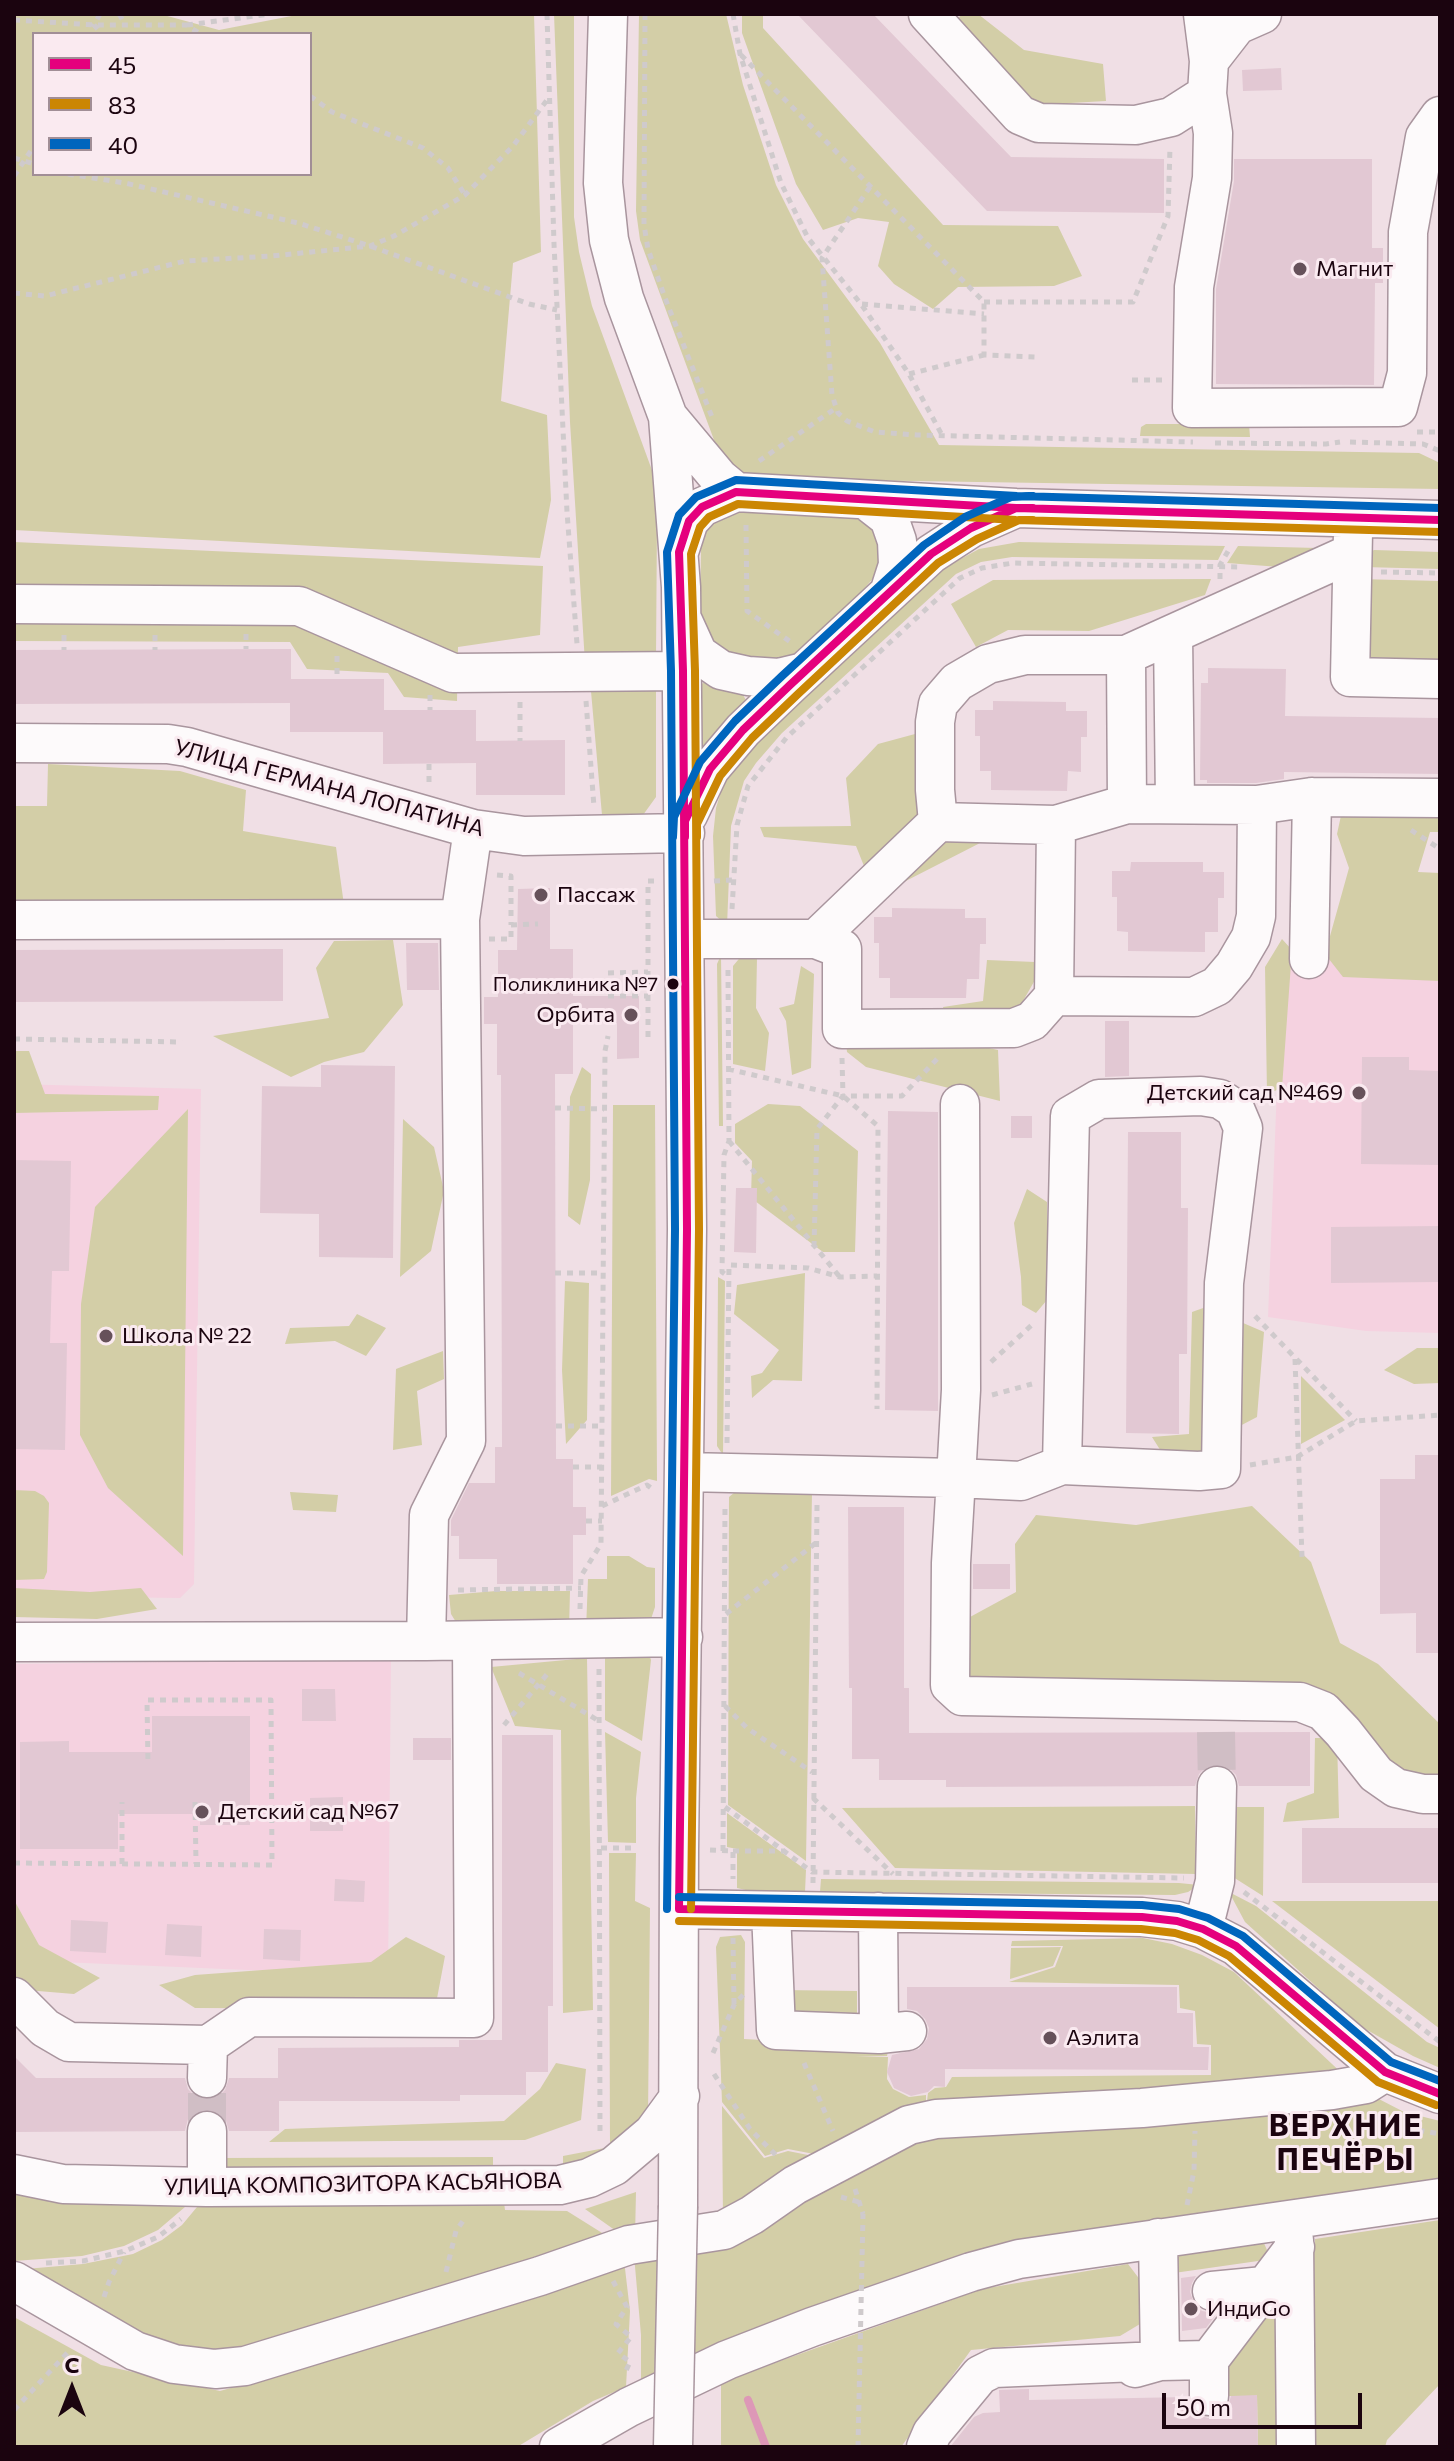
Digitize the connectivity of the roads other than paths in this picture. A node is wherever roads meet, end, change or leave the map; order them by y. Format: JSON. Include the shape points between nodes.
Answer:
{"nodes":[{"id":1,"x":608,"y":14,"type":"edge"},
{"id":2,"x":928,"y":14,"type":"edge"},
{"id":3,"x":1203,"y":14,"type":"edge"},
{"id":4,"x":1262,"y":14,"type":"edge"},
{"id":5,"x":1208,"y":77,"type":"junction"},
{"id":6,"x":1440,"y":116,"type":"edge"},
{"id":7,"x":668,"y":417,"type":"junction"},
{"id":8,"x":866,"y":500,"type":"junction"},
{"id":9,"x":741,"y":504,"type":"junction"},
{"id":10,"x":1016,"y":508,"type":"junction"},
{"id":11,"x":1440,"y":520,"type":"edge"},
{"id":12,"x":1352,"y":547,"type":"junction"},
{"id":13,"x":679,"y":552,"type":"junction"},
{"id":14,"x":889,"y":593,"type":"junction"},
{"id":15,"x":14,"y":604,"type":"edge"},
{"id":16,"x":682,"y":618,"type":"junction"},
{"id":17,"x":1173,"y":634,"type":"junction"},
{"id":18,"x":1126,"y":655,"type":"junction"},
{"id":19,"x":802,"y":660,"type":"junction"},
{"id":20,"x":683,"y":671,"type":"junction"},
{"id":21,"x":1440,"y":679,"type":"edge"},
{"id":22,"x":14,"y":743,"type":"edge"},
{"id":23,"x":1312,"y":797,"type":"junction"},
{"id":24,"x":1440,"y":798,"type":"edge"},
{"id":25,"x":1175,"y":803,"type":"junction"},
{"id":26,"x":1127,"y":804,"type":"junction"},
{"id":27,"x":1257,"y":805,"type":"junction"},
{"id":28,"x":938,"y":822,"type":"junction"},
{"id":29,"x":1056,"y":825,"type":"junction"},
{"id":30,"x":685,"y":827,"type":"junction"},
{"id":31,"x":473,"y":829,"type":"junction"},
{"id":32,"x":14,"y":920,"type":"edge"},
{"id":33,"x":460,"y":929,"type":"junction"},
{"id":34,"x":686,"y":939,"type":"junction"},
{"id":35,"x":816,"y":939,"type":"junction"},
{"id":36,"x":1309,"y":959,"type":"dead end"},
{"id":37,"x":1054,"y":996,"type":"junction"},
{"id":38,"x":960,"y":1104,"type":"dead end"},
{"id":39,"x":1062,"y":1465,"type":"junction"},
{"id":40,"x":685,"y":1472,"type":"junction"},
{"id":41,"x":956,"y":1478,"type":"junction"},
{"id":42,"x":683,"y":1637,"type":"junction"},
{"id":43,"x":426,"y":1641,"type":"junction"},
{"id":44,"x":472,"y":1641,"type":"junction"},
{"id":45,"x":14,"y":1642,"type":"edge"},
{"id":46,"x":1217,"y":1786,"type":"tunnel mouth"},
{"id":47,"x":1440,"y":1794,"type":"edge"},
{"id":48,"x":679,"y":1909,"type":"junction"},
{"id":49,"x":771,"y":1911,"type":"junction"},
{"id":50,"x":878,"y":1912,"type":"junction"},
{"id":51,"x":1203,"y":1929,"type":"junction"},
{"id":52,"x":14,"y":1997,"type":"edge"},
{"id":53,"x":1385,"y":2072,"type":"junction"},
{"id":54,"x":1440,"y":2094,"type":"edge"},
{"id":55,"x":680,"y":2096,"type":"junction"},
{"id":56,"x":207,"y":2131,"type":"tunnel mouth"},
{"id":57,"x":14,"y":2174,"type":"edge"},
{"id":58,"x":207,"y":2187,"type":"junction"},
{"id":59,"x":1440,"y":2198,"type":"edge"},
{"id":60,"x":1293,"y":2232,"type":"junction"},
{"id":61,"x":1158,"y":2238,"type":"junction"},
{"id":62,"x":28,"y":2272,"type":"edge"},
{"id":63,"x":1264,"y":2286,"type":"junction"},
{"id":64,"x":1212,"y":2291,"type":"dead end"},
{"id":65,"x":1160,"y":2361,"type":"junction"},
{"id":66,"x":1029,"y":2391,"type":"dead end"},
{"id":67,"x":559,"y":2447,"type":"edge"},
{"id":68,"x":673,"y":2447,"type":"edge"},
{"id":69,"x":926,"y":2447,"type":"edge"},
{"id":70,"x":1296,"y":2447,"type":"edge"}],
"edges":[{"from":1,"to":7,"type":"street","via":[[603,183],[609,240],[624,298]]},
{"from":2,"to":5,"type":"street","via":[[1020,115],[1039,123],[1136,125],[1171,117]]},
{"from":3,"to":5,"type":"street"},
{"from":4,"to":5,"type":"street","via":[[1237,25]]},
{"from":5,"to":6,"type":"street","via":[[1212,178],[1194,287],[1192,408],[1398,407],[1407,373],[1408,232],[1425,137]]},
{"from":7,"to":9,"type":"street"},
{"from":7,"to":13,"type":"street"},
{"from":8,"to":9,"type":"street"},
{"from":8,"to":10,"type":"street"},
{"from":8,"to":14,"type":"street","via":[[889,518],[897,541],[898,565]]},
{"from":9,"to":13,"type":"street","via":[[702,507],[689,521]]},
{"from":10,"to":12,"type":"street"},
{"from":10,"to":14,"type":"street","via":[[931,554]]},
{"from":11,"to":12,"type":"street"},
{"from":12,"to":17,"type":"street"},
{"from":12,"to":21,"type":"street","via":[[1350,677]]},
{"from":13,"to":16,"type":"street"},
{"from":14,"to":19,"type":"street"},
{"from":15,"to":20,"type":"street","via":[[299,606],[453,673]]},
{"from":16,"to":19,"type":"street","via":[[698,654],[721,670],[779,678]]},
{"from":16,"to":20,"type":"street"},
{"from":17,"to":18,"type":"street"},
{"from":17,"to":25,"type":"street"},
{"from":18,"to":26,"type":"street"},
{"from":18,"to":28,"type":"street","via":[[1025,655],[988,664],[957,682],[938,704],[935,722]]},
{"from":19,"to":30,"type":"street","via":[[710,769]]},
{"from":20,"to":30,"type":"street"},
{"from":22,"to":31,"type":"street","name":"УЛИЦА ГЕРМАНА ЛОПАТИНА","via":[[187,747]]},
{"from":23,"to":24,"type":"street"},
{"from":23,"to":27,"type":"street"},
{"from":23,"to":36,"type":"street"},
{"from":25,"to":26,"type":"street"},
{"from":25,"to":27,"type":"street"},
{"from":26,"to":29,"type":"street"},
{"from":27,"to":37,"type":"street","via":[[1256,916],[1251,937],[1217,986],[1194,997]]},
{"from":28,"to":29,"type":"street"},
{"from":28,"to":35,"type":"street"},
{"from":29,"to":37,"type":"street"},
{"from":30,"to":31,"type":"street","name":"УЛИЦА ГЕРМАНА ЛОПАТИНА","via":[[596,836],[524,836]]},
{"from":30,"to":34,"type":"street"},
{"from":31,"to":33,"type":"street"},
{"from":32,"to":33,"type":"street"},
{"from":33,"to":43,"type":"street","via":[[466,1441],[429,1515]]},
{"from":34,"to":35,"type":"street"},
{"from":34,"to":40,"type":"street"},
{"from":35,"to":37,"type":"street","via":[[842,949],[842,1029],[1014,1028],[1032,1021]]},
{"from":38,"to":41,"type":"street"},
{"from":39,"to":39,"type":"street","via":[[1221,1469],[1224,1283],[1243,1128],[1235,1109],[1220,1099],[1099,1099],[1070,1116]]},
{"from":39,"to":41,"type":"street","via":[[1021,1481]]},
{"from":40,"to":41,"type":"street"},
{"from":40,"to":42,"type":"street"},
{"from":41,"to":47,"type":"street","via":[[950,1685],[962,1696],[1214,1716],[1300,1702],[1323,1711],[1376,1774],[1396,1788]]},
{"from":42,"to":44,"type":"street"},
{"from":42,"to":48,"type":"street"},
{"from":43,"to":44,"type":"street"},
{"from":43,"to":45,"type":"street"},
{"from":44,"to":52,"type":"street","via":[[474,2018],[249,2017],[208,2062],[69,2042],[45,2028]]},
{"from":46,"to":51,"type":"street","via":[[1215,1881]]},
{"from":48,"to":49,"type":"street"},
{"from":48,"to":55,"type":"street"},
{"from":49,"to":50,"type":"street"},
{"from":49,"to":50,"type":"street","via":[[776,2030],[893,2033]]},
{"from":50,"to":51,"type":"street","via":[[1142,1917]]},
{"from":51,"to":53,"type":"street","via":[[1236,1946]]},
{"from":53,"to":54,"type":"street"},
{"from":53,"to":62,"type":"street","via":[[1366,2084],[1332,2090],[909,2125],[795,2185],[724,2230],[629,2245],[245,2366],[174,2364],[135,2351],[95,2330]]},
{"from":55,"to":58,"type":"street","name":"УЛИЦА КОМПОЗИТОРА КАСЬЯНОВА","via":[[653,2133],[614,2166],[560,2185]]},
{"from":55,"to":68,"type":"street","bridge":true},
{"from":56,"to":58,"type":"street"},
{"from":57,"to":58,"type":"street","name":"УЛИЦА КОМПОЗИТОРА КАСЬЯНОВА","via":[[63,2184]]},
{"from":59,"to":60,"type":"street"},
{"from":60,"to":61,"type":"street"},
{"from":60,"to":63,"type":"street"},
{"from":60,"to":70,"type":"street"},
{"from":61,"to":65,"type":"street"},
{"from":61,"to":67,"type":"street","via":[[1019,2259],[812,2327],[713,2367]]},
{"from":63,"to":64,"type":"street"},
{"from":63,"to":65,"type":"street","via":[[1209,2378]]},
{"from":65,"to":66,"type":"street","via":[[1060,2389]]},
{"from":65,"to":69,"type":"street","via":[[994,2368],[980,2375]]}]}
